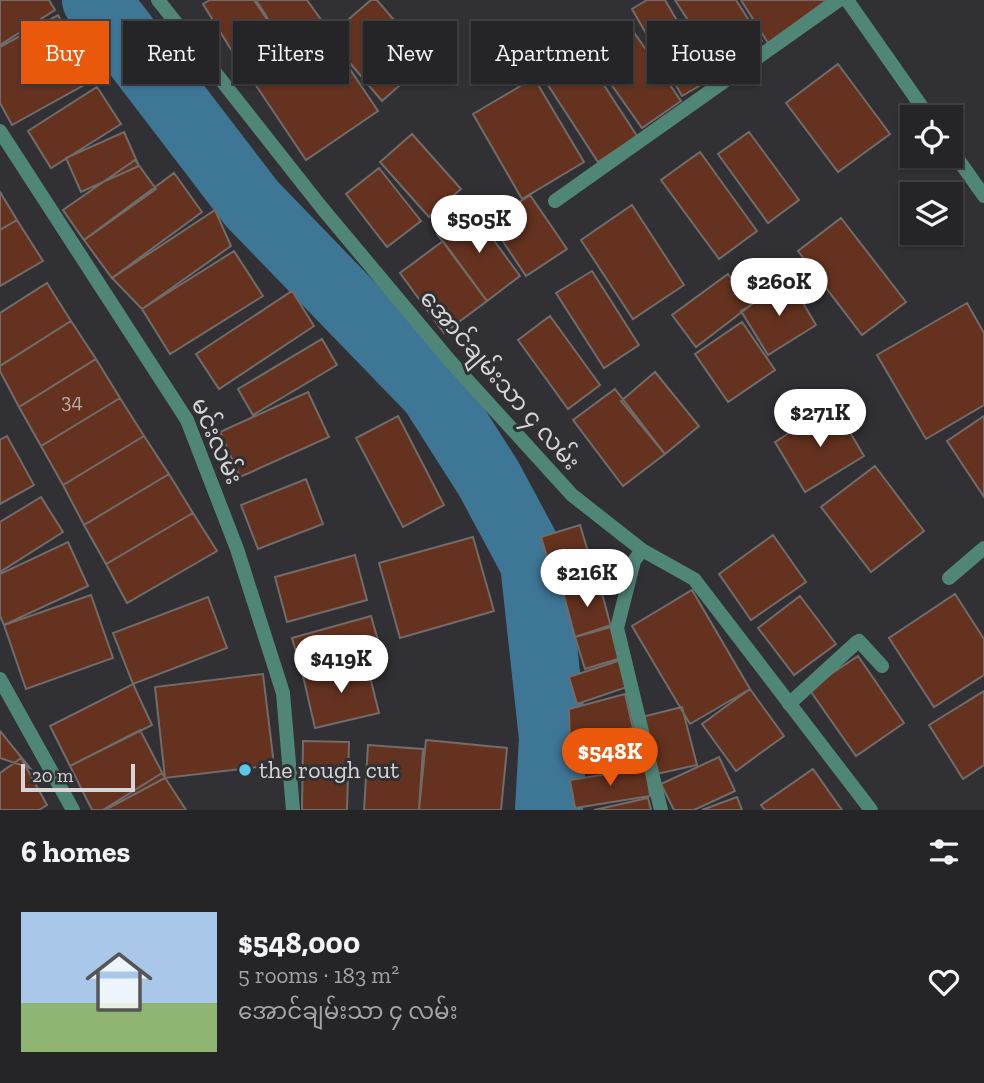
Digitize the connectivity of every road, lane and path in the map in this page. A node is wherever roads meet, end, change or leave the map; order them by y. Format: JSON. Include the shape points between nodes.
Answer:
{"nodes":[{"id":1,"x":158,"y":0,"type":"edge"},
{"id":2,"x":839,"y":0,"type":"edge"},
{"id":3,"x":847,"y":0,"type":"edge"},
{"id":4,"x":921,"y":105,"type":"edge"},
{"id":5,"x":0,"y":131,"type":"edge"},
{"id":6,"x":963,"y":166,"type":"edge"},
{"id":7,"x":984,"y":196,"type":"edge"},
{"id":8,"x":555,"y":201,"type":"dead end"},
{"id":9,"x":984,"y":548,"type":"edge"},
{"id":10,"x":642,"y":550,"type":"junction"},
{"id":11,"x":949,"y":578,"type":"dead end"},
{"id":12,"x":882,"y":666,"type":"dead end"},
{"id":13,"x":0,"y":679,"type":"edge"},
{"id":14,"x":789,"y":704,"type":"junction"},
{"id":15,"x":74,"y":810,"type":"edge"},
{"id":16,"x":293,"y":810,"type":"edge"},
{"id":17,"x":661,"y":810,"type":"edge"},
{"id":18,"x":871,"y":810,"type":"edge"}],
"edges":[{"from":1,"to":10,"type":"street","name":"အောင်ချမ်းသာ ၄ လမ်း","via":[[450,361],[572,495]]},
{"from":2,"to":8,"type":"street"},
{"from":3,"to":4,"type":"street"},
{"from":5,"to":16,"type":"street","name":"မင်းလမ်း","via":[[187,420],[237,549],[283,692]]},
{"from":6,"to":7,"type":"street"},
{"from":9,"to":11,"type":"street"},
{"from":10,"to":14,"type":"street","name":"အောင်ချမ်းသာ ၄ လမ်း","via":[[694,579]]},
{"from":10,"to":17,"type":"street","via":[[634,561],[617,628]]},
{"from":12,"to":14,"type":"street","via":[[859,641]]},
{"from":13,"to":15,"type":"street"},
{"from":14,"to":18,"type":"street","name":"အောင်ချမ်းသာ ၄ လမ်း"}]}
